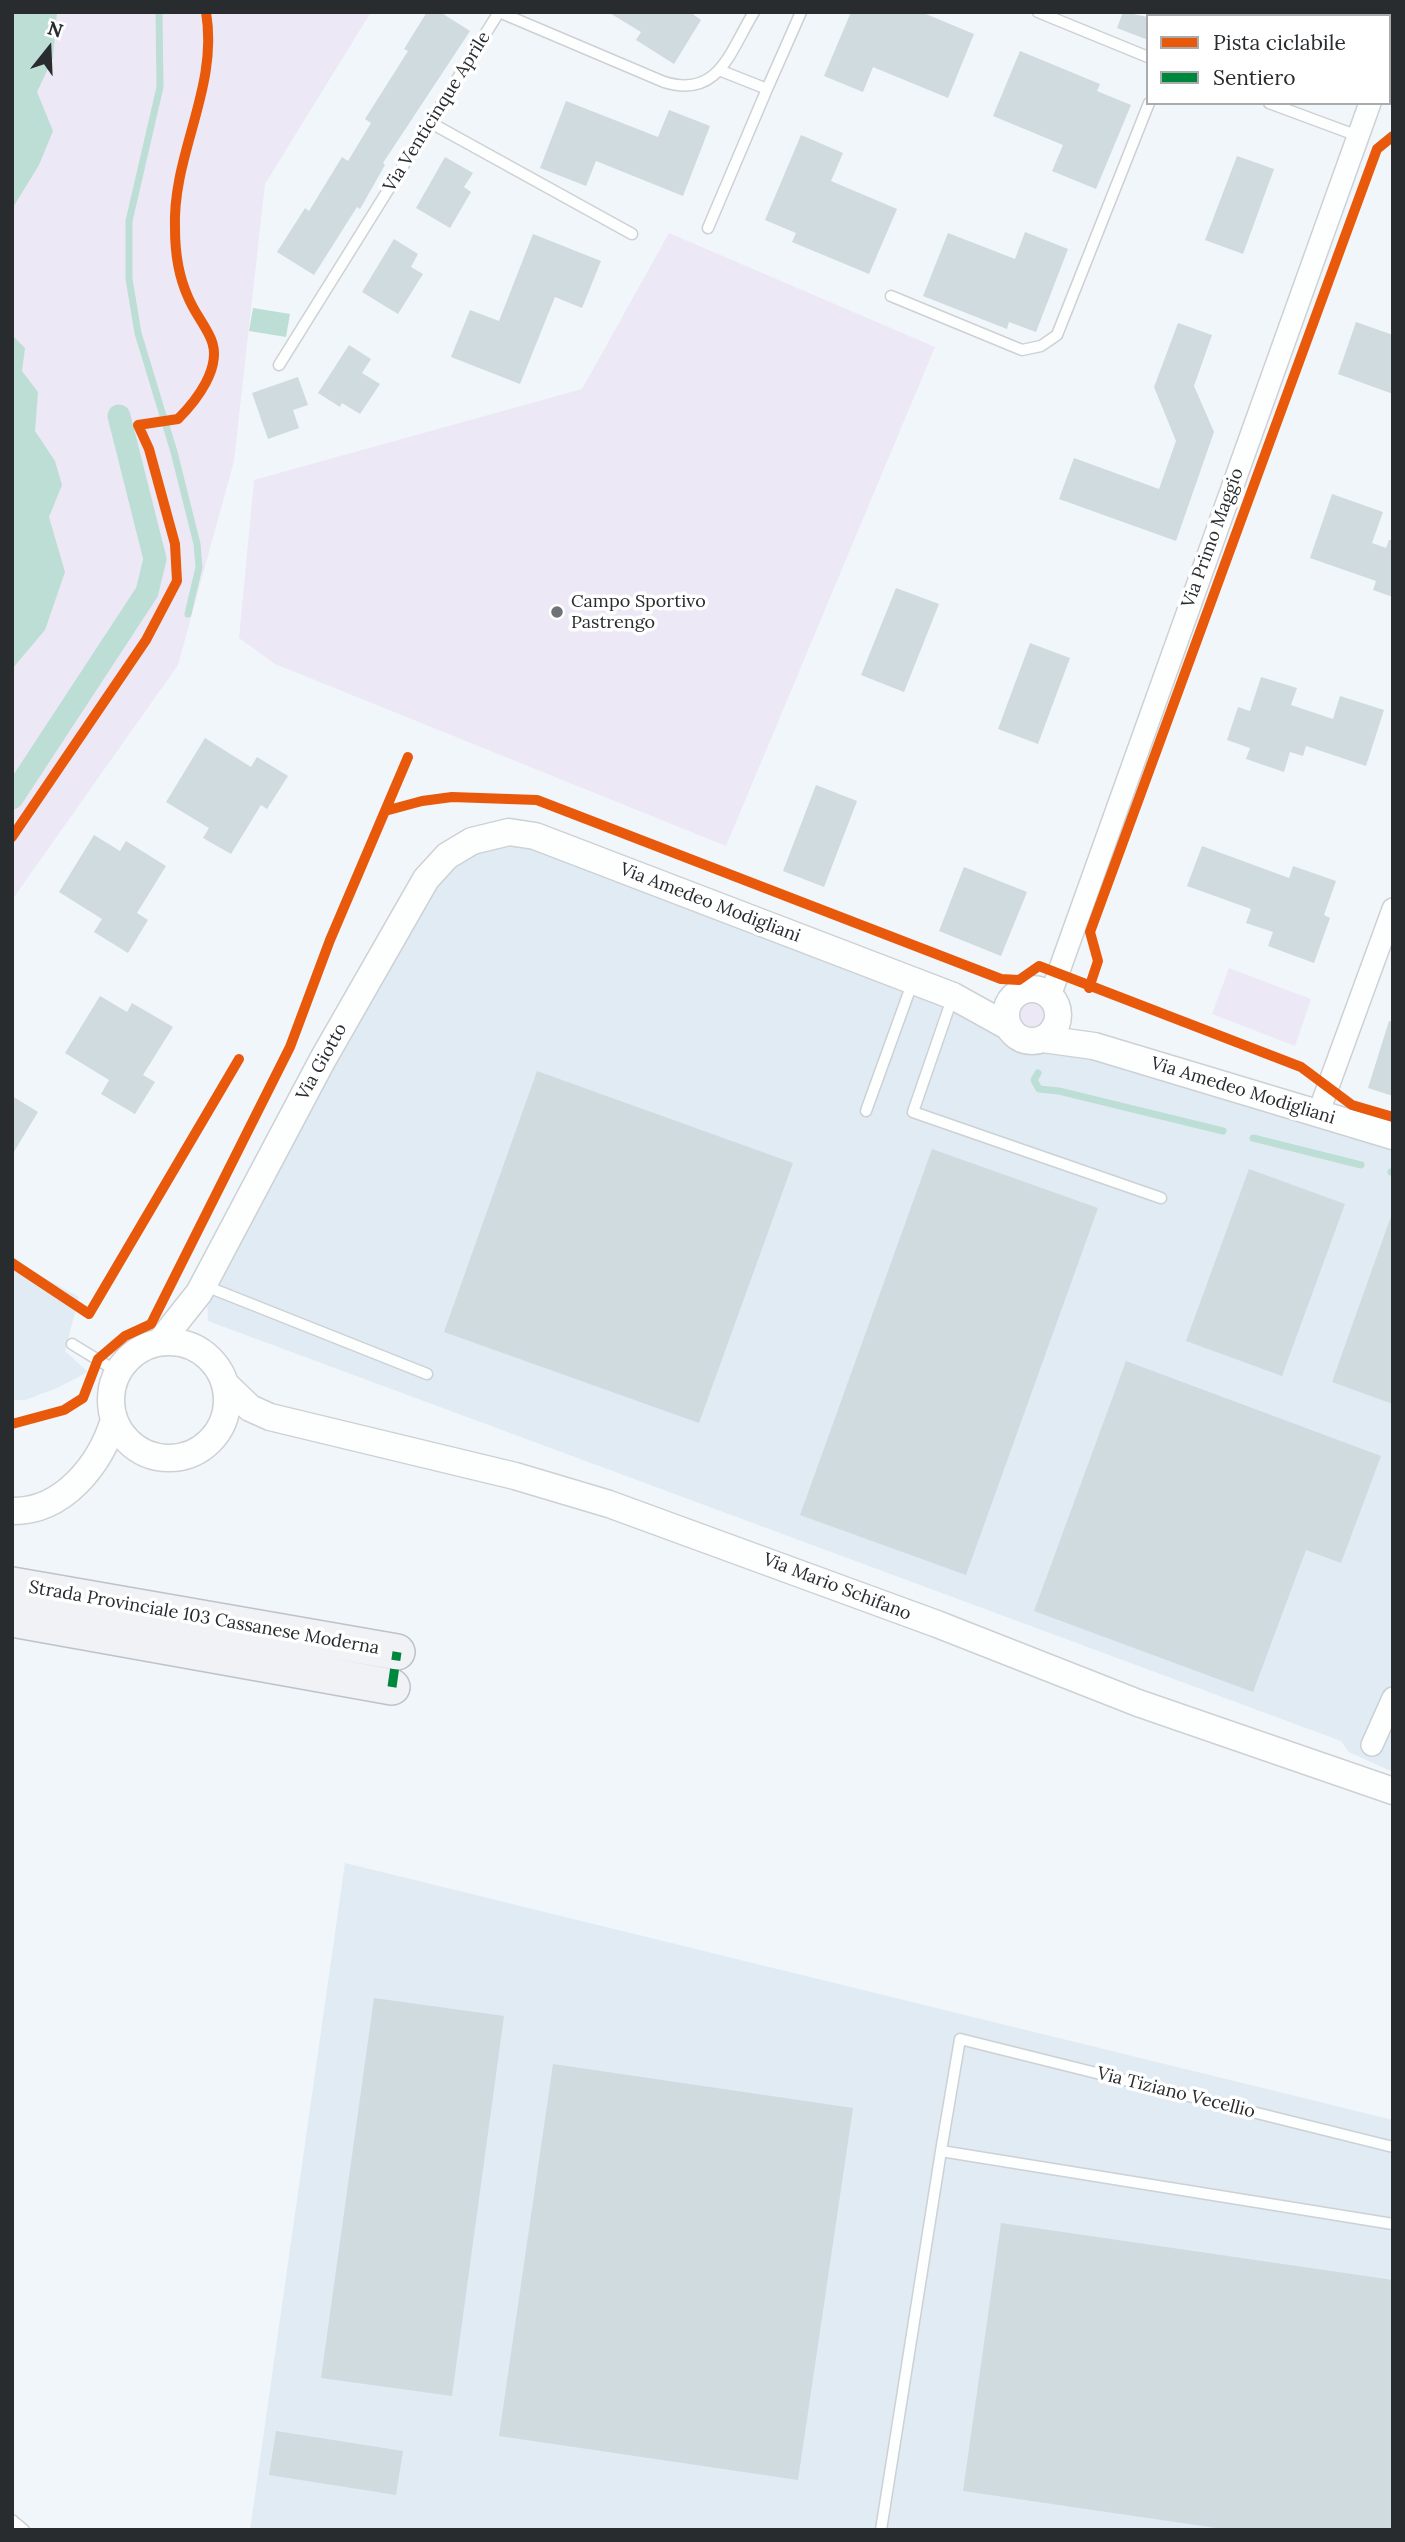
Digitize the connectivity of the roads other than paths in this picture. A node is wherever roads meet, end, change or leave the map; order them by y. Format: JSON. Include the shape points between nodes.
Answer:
{"nodes":[{"id":1,"x":499,"y":12,"type":"edge"},
{"id":2,"x":754,"y":12,"type":"edge"},
{"id":3,"x":800,"y":12,"type":"edge"},
{"id":4,"x":1038,"y":12,"type":"edge"},
{"id":5,"x":1146,"y":56,"type":"edge"},
{"id":6,"x":719,"y":70,"type":"junction"},
{"id":7,"x":768,"y":89,"type":"junction"},
{"id":8,"x":1148,"y":105,"type":"edge"},
{"id":9,"x":1274,"y":105,"type":"edge"},
{"id":10,"x":1369,"y":105,"type":"edge"},
{"id":11,"x":431,"y":123,"type":"junction"},
{"id":12,"x":1358,"y":136,"type":"junction"},
{"id":13,"x":708,"y":228,"type":"dead end"},
{"id":14,"x":632,"y":234,"type":"dead end"},
{"id":15,"x":891,"y":296,"type":"dead end"},
{"id":16,"x":279,"y":365,"type":"dead end"},
{"id":17,"x":464,"y":845,"type":"joint"},
{"id":18,"x":1391,"y":919,"type":"edge"},
{"id":19,"x":913,"y":981,"type":"junction"},
{"id":20,"x":1043,"y":994,"type":"junction"},
{"id":21,"x":953,"y":996,"type":"junction"},
{"id":22,"x":1009,"y":1027,"type":"junction"},
{"id":23,"x":1043,"y":1039,"type":"junction"},
{"id":24,"x":1094,"y":1046,"type":"junction"},
{"id":25,"x":866,"y":1111,"type":"dead end"},
{"id":26,"x":1318,"y":1114,"type":"junction"},
{"id":27,"x":1393,"y":1136,"type":"edge"},
{"id":28,"x":1161,"y":1198,"type":"dead end"},
{"id":29,"x":201,"y":1289,"type":"junction"},
{"id":30,"x":160,"y":1342,"type":"junction"},
{"id":31,"x":72,"y":1344,"type":"dead end"},
{"id":32,"x":204,"y":1353,"type":"junction"},
{"id":33,"x":118,"y":1372,"type":"junction"},
{"id":34,"x":427,"y":1374,"type":"dead end"},
{"id":35,"x":226,"y":1385,"type":"junction"},
{"id":36,"x":270,"y":1418,"type":"junction"},
{"id":37,"x":114,"y":1420,"type":"junction"},
{"id":38,"x":214,"y":1438,"type":"junction"},
{"id":39,"x":148,"y":1454,"type":"junction"},
{"id":40,"x":80,"y":1478,"type":"junction"},
{"id":41,"x":12,"y":1511,"type":"edge"},
{"id":42,"x":12,"y":1585,"type":"edge"},
{"id":43,"x":12,"y":1619,"type":"edge"},
{"id":44,"x":397,"y":1652,"type":"dead end"},
{"id":45,"x":391,"y":1687,"type":"dead end"},
{"id":46,"x":1393,"y":1698,"type":"edge"},
{"id":47,"x":1372,"y":1745,"type":"dead end"},
{"id":48,"x":1393,"y":1791,"type":"edge"},
{"id":49,"x":1393,"y":2147,"type":"edge"},
{"id":50,"x":942,"y":2151,"type":"junction"},
{"id":51,"x":1393,"y":2224,"type":"edge"},
{"id":52,"x":12,"y":2520,"type":"edge"},
{"id":53,"x":24,"y":2530,"type":"edge"},
{"id":54,"x":881,"y":2530,"type":"edge"}],
"edges":[{"from":1,"to":6,"type":"lane","name":"Via Venticinque Aprile","via":[[673,85],[702,85]]},
{"from":1,"to":11,"type":"lane","name":"Via Venticinque Aprile"},
{"from":2,"to":6,"type":"lane","name":"Via Venticinque Aprile"},
{"from":3,"to":7,"type":"lane"},
{"from":4,"to":5,"type":"lane"},
{"from":6,"to":7,"type":"lane"},
{"from":7,"to":13,"type":"lane"},
{"from":8,"to":15,"type":"lane","via":[[1057,335],[1041,346],[1022,350]]},
{"from":9,"to":12,"type":"lane"},
{"from":10,"to":12,"type":"street","name":"Via Primo Maggio"},
{"from":11,"to":14,"type":"lane"},
{"from":11,"to":16,"type":"lane","name":"Via Venticinque Aprile"},
{"from":12,"to":20,"type":"street","name":"Via Primo Maggio"},
{"from":17,"to":19,"type":"street","name":"Via Amedeo Modigliani","via":[[499,834],[535,836]]},
{"from":17,"to":29,"type":"street","name":"Via Giotto","via":[[441,861],[408,908]]},
{"from":18,"to":26,"type":"street"},
{"from":19,"to":21,"type":"street","name":"Via Amedeo Modigliani"},
{"from":19,"to":25,"type":"lane"},
{"from":20,"to":21,"type":"street","name":"Via Amedeo Modigliani","via":[[984,999]]},
{"from":20,"to":22,"type":"street","via":[[1006,1009]]},
{"from":20,"to":23,"type":"street","via":[[1052,1032]]},
{"from":20,"to":24,"type":"street","name":"Via Amedeo Modigliani"},
{"from":21,"to":22,"type":"street","name":"Via Amedeo Modigliani"},
{"from":21,"to":28,"type":"lane","via":[[913,1112]]},
{"from":22,"to":23,"type":"street","name":"Via Amedeo Modigliani","via":[[1026,1041]]},
{"from":23,"to":24,"type":"street","name":"Via Amedeo Modigliani"},
{"from":24,"to":26,"type":"street","name":"Via Amedeo Modigliani"},
{"from":26,"to":27,"type":"street","name":"Via Amedeo Modigliani"},
{"from":29,"to":30,"type":"street","name":"Via Giotto"},
{"from":29,"to":32,"type":"street","name":"Via Giotto","via":[[195,1326]]},
{"from":29,"to":34,"type":"lane"},
{"from":30,"to":32,"type":"street","via":[[180,1342]]},
{"from":30,"to":33,"type":"street","via":[[137,1351]]},
{"from":31,"to":33,"type":"lane"},
{"from":32,"to":35,"type":"street","via":[[218,1367]]},
{"from":33,"to":37,"type":"street","via":[[111,1396]]},
{"from":35,"to":36,"type":"street","name":"Via Mario Schifano","via":[[250,1408]]},
{"from":35,"to":38,"type":"street","via":[[226,1413]]},
{"from":36,"to":38,"type":"street"},
{"from":36,"to":48,"type":"street","name":"Via Mario Schifano","via":[[515,1476],[609,1504],[1138,1703]]},
{"from":37,"to":39,"type":"street","via":[[131,1444]]},
{"from":37,"to":40,"type":"street","via":[[98,1459]]},
{"from":38,"to":39,"type":"street","via":[[184,1456]]},
{"from":39,"to":40,"type":"street","via":[[117,1459]]},
{"from":40,"to":41,"type":"street","via":[[38,1509]]},
{"from":42,"to":44,"type":"highway","name":"Strada Provinciale 103 Cassanese Moderna"},
{"from":43,"to":45,"type":"highway","name":"Strada Provinciale 103 Cassanese Moderna"},
{"from":46,"to":47,"type":"street"},
{"from":49,"to":50,"type":"lane","name":"Via Tiziano Vecellio","via":[[960,2039]]},
{"from":50,"to":51,"type":"lane"},
{"from":50,"to":54,"type":"lane"},
{"from":52,"to":53,"type":"lane"}]}
